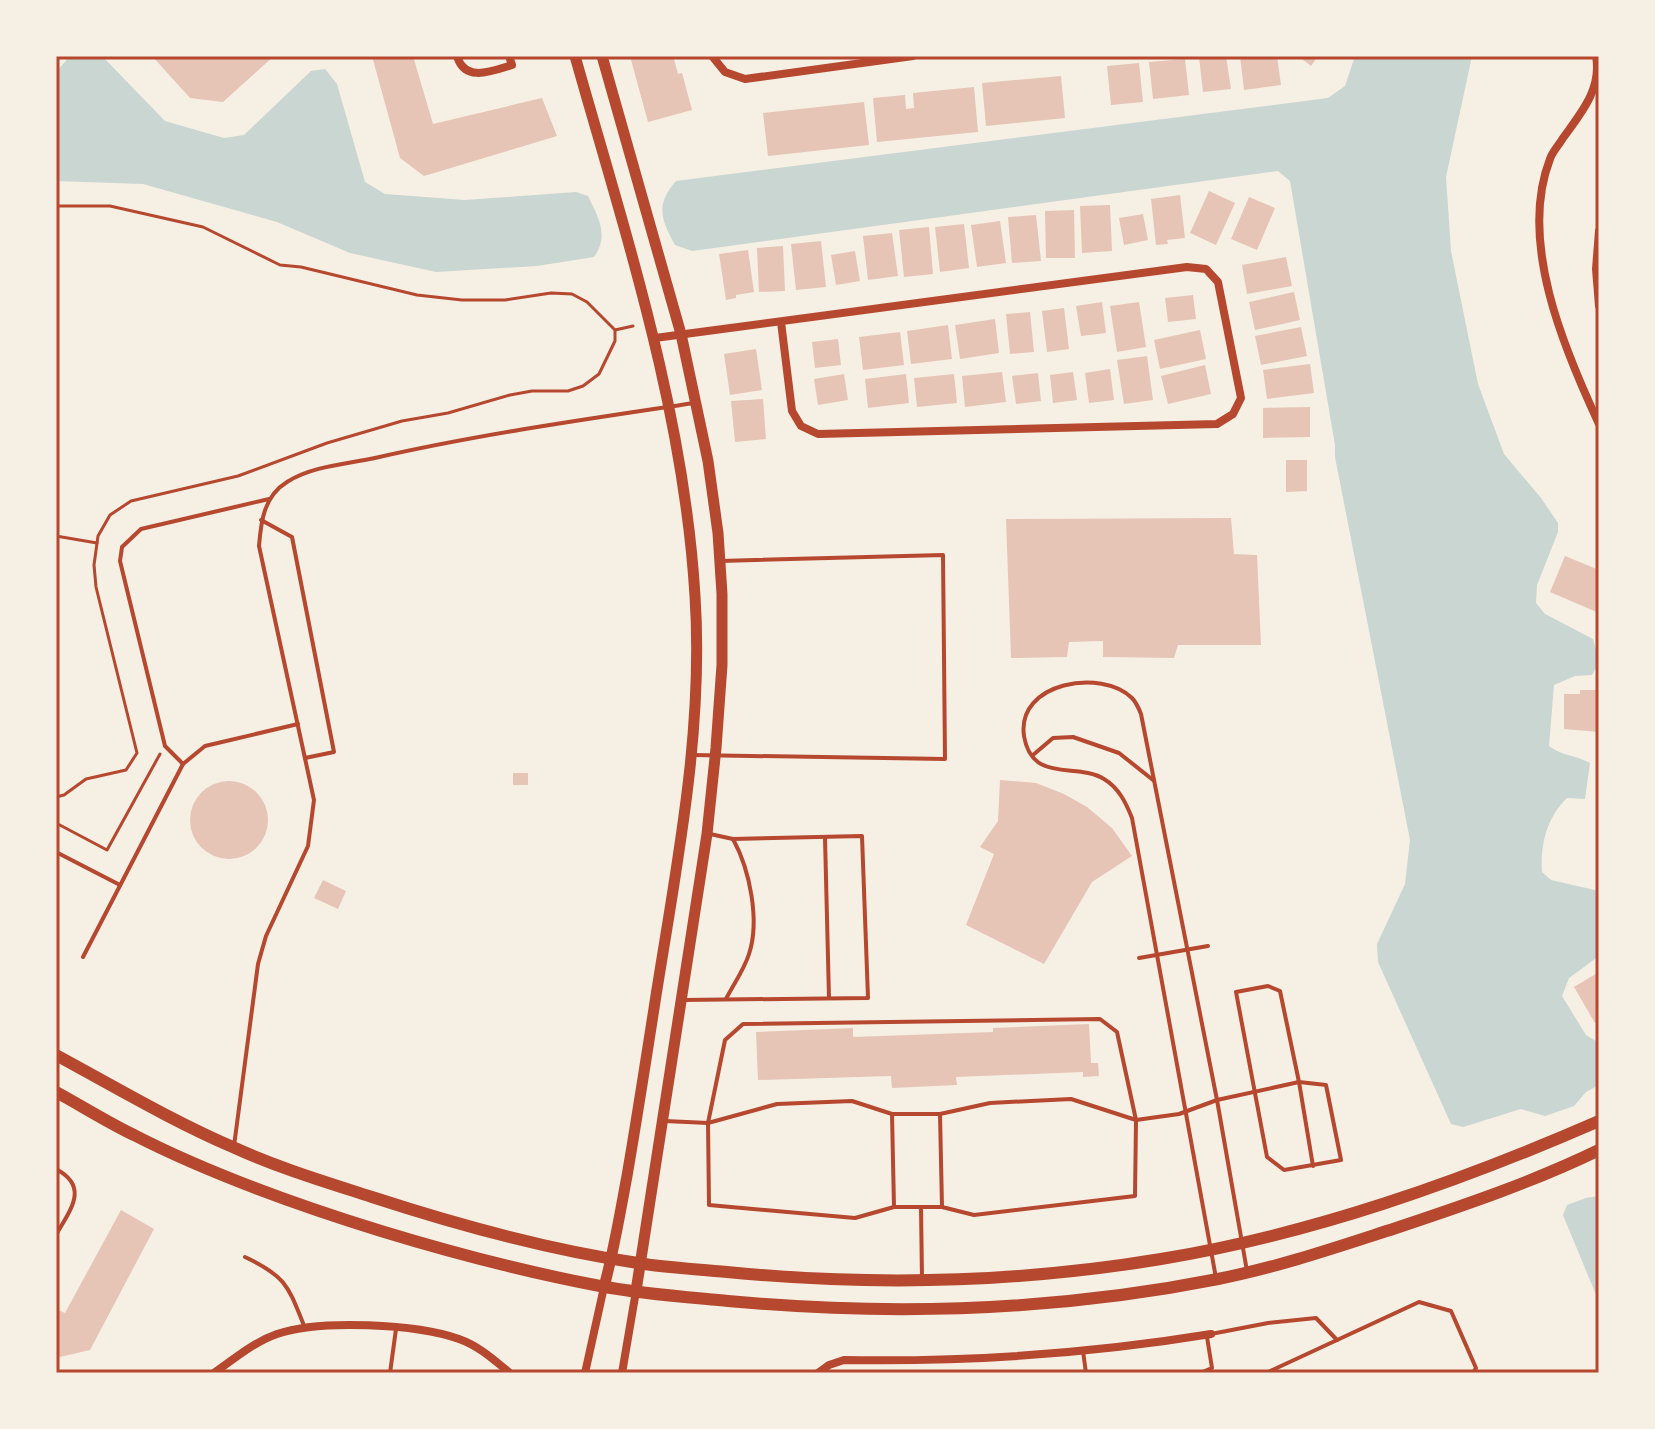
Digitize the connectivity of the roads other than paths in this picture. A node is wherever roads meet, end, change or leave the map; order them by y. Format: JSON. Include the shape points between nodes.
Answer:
{"nodes":[{"id":1,"x":457,"y":56,"type":"edge"},
{"id":2,"x":509,"y":56,"type":"edge"},
{"id":3,"x":575,"y":56,"type":"edge"},
{"id":4,"x":602,"y":56,"type":"edge"},
{"id":5,"x":712,"y":56,"type":"edge"},
{"id":6,"x":913,"y":56,"type":"edge"},
{"id":7,"x":1596,"y":56,"type":"edge"},
{"id":8,"x":891,"y":57,"type":"edge"},
{"id":9,"x":1596,"y":94,"type":"edge"},
{"id":10,"x":1599,"y":231,"type":"edge"},
{"id":11,"x":1599,"y":306,"type":"edge"},
{"id":12,"x":781,"y":322,"type":"junction"},
{"id":13,"x":681,"y":334,"type":"junction"},
{"id":14,"x":655,"y":338,"type":"junction"},
{"id":15,"x":694,"y":403,"type":"junction"},
{"id":16,"x":669,"y":406,"type":"junction"},
{"id":17,"x":1599,"y":424,"type":"edge"},
{"id":18,"x":269,"y":499,"type":"junction"},
{"id":19,"x":261,"y":520,"type":"junction"},
{"id":20,"x":720,"y":561,"type":"junction"},
{"id":21,"x":298,"y":724,"type":"junction"},
{"id":22,"x":690,"y":755,"type":"junction"},
{"id":23,"x":714,"y":755,"type":"junction"},
{"id":24,"x":1033,"y":755,"type":"junction"},
{"id":25,"x":305,"y":758,"type":"junction"},
{"id":26,"x":183,"y":764,"type":"junction"},
{"id":27,"x":1155,"y":782,"type":"junction"},
{"id":28,"x":707,"y":834,"type":"junction"},
{"id":29,"x":825,"y":838,"type":"junction"},
{"id":30,"x":733,"y":839,"type":"junction"},
{"id":31,"x":56,"y":852,"type":"edge"},
{"id":32,"x":120,"y":885,"type":"junction"},
{"id":33,"x":1208,"y":946,"type":"dead end"},
{"id":34,"x":1188,"y":950,"type":"junction"},
{"id":35,"x":1158,"y":954,"type":"junction"},
{"id":36,"x":83,"y":957,"type":"dead end"},
{"id":37,"x":1139,"y":958,"type":"dead end"},
{"id":38,"x":829,"y":998,"type":"junction"},
{"id":39,"x":726,"y":999,"type":"junction"},
{"id":40,"x":681,"y":1000,"type":"junction"},
{"id":41,"x":56,"y":1055,"type":"edge"},
{"id":42,"x":1299,"y":1082,"type":"junction"},
{"id":43,"x":56,"y":1092,"type":"edge"},
{"id":44,"x":1254,"y":1092,"type":"junction"},
{"id":45,"x":1217,"y":1100,"type":"junction"},
{"id":46,"x":1187,"y":1111,"type":"junction"},
{"id":47,"x":892,"y":1114,"type":"junction"},
{"id":48,"x":940,"y":1114,"type":"junction"},
{"id":49,"x":1136,"y":1120,"type":"junction"},
{"id":50,"x":662,"y":1121,"type":"junction"},
{"id":51,"x":1599,"y":1121,"type":"edge"},
{"id":52,"x":708,"y":1123,"type":"junction"},
{"id":53,"x":234,"y":1148,"type":"junction"},
{"id":54,"x":1599,"y":1150,"type":"edge"},
{"id":55,"x":1313,"y":1166,"type":"junction"},
{"id":56,"x":56,"y":1169,"type":"edge"},
{"id":57,"x":894,"y":1207,"type":"junction"},
{"id":58,"x":921,"y":1207,"type":"junction"},
{"id":59,"x":942,"y":1207,"type":"junction"},
{"id":60,"x":56,"y":1235,"type":"edge"},
{"id":61,"x":1242,"y":1242,"type":"junction"},
{"id":62,"x":1212,"y":1249,"type":"junction"},
{"id":63,"x":245,"y":1257,"type":"dead end"},
{"id":64,"x":612,"y":1258,"type":"junction"},
{"id":65,"x":640,"y":1264,"type":"junction"},
{"id":66,"x":1247,"y":1273,"type":"junction"},
{"id":67,"x":1216,"y":1280,"type":"junction"},
{"id":68,"x":922,"y":1281,"type":"junction"},
{"id":69,"x":604,"y":1287,"type":"junction"},
{"id":70,"x":636,"y":1291,"type":"junction"},
{"id":71,"x":305,"y":1329,"type":"junction"},
{"id":72,"x":396,"y":1329,"type":"junction"},
{"id":73,"x":1209,"y":1334,"type":"junction"},
{"id":74,"x":1337,"y":1340,"type":"junction"},
{"id":75,"x":1083,"y":1351,"type":"junction"},
{"id":76,"x":1213,"y":1370,"type":"edge"},
{"id":77,"x":214,"y":1373,"type":"edge"},
{"id":78,"x":390,"y":1373,"type":"edge"},
{"id":79,"x":510,"y":1373,"type":"edge"},
{"id":80,"x":585,"y":1373,"type":"edge"},
{"id":81,"x":622,"y":1373,"type":"edge"},
{"id":82,"x":818,"y":1373,"type":"edge"},
{"id":83,"x":1086,"y":1373,"type":"edge"},
{"id":84,"x":1200,"y":1373,"type":"edge"},
{"id":85,"x":1266,"y":1373,"type":"edge"},
{"id":86,"x":1473,"y":1373,"type":"edge"}],
"edges":[{"from":1,"to":2,"type":"street","via":[[459,64],[479,74],[512,65]]},
{"from":3,"to":14,"type":"street"},
{"from":4,"to":13,"type":"street"},
{"from":5,"to":8,"type":"street","via":[[725,72],[745,79]]},
{"from":6,"to":8,"type":"street"},
{"from":7,"to":9,"type":"street"},
{"from":9,"to":17,"type":"street","via":[[1550,157],[1537,223],[1541,259],[1572,367]]},
{"from":10,"to":11,"type":"street"},
{"from":12,"to":12,"type":"street","via":[[792,411],[801,426],[818,434],[1217,424],[1233,414],[1241,398],[1218,282],[1206,269],[1187,267]]},
{"from":12,"to":13,"type":"street"},
{"from":13,"to":14,"type":"street"},
{"from":13,"to":15,"type":"street"},
{"from":14,"to":16,"type":"street"},
{"from":15,"to":16,"type":"lane"},
{"from":15,"to":20,"type":"street","via":[[708,461]]},
{"from":16,"to":18,"type":"lane","via":[[309,472],[286,482]]},
{"from":16,"to":22,"type":"street","via":[[695,596],[697,665]]},
{"from":18,"to":19,"type":"lane"},
{"from":18,"to":26,"type":"lane","via":[[141,529],[122,547],[120,561],[165,746]]},
{"from":19,"to":21,"type":"lane","via":[[259,546]]},
{"from":19,"to":25,"type":"lane","via":[[292,537],[334,752]]},
{"from":20,"to":23,"type":"street","via":[[722,665]]},
{"from":20,"to":23,"type":"lane","via":[[943,555],[945,759]]},
{"from":21,"to":25,"type":"lane"},
{"from":21,"to":26,"type":"lane","via":[[205,746]]},
{"from":22,"to":23,"type":"lane"},
{"from":22,"to":64,"type":"street"},
{"from":23,"to":28,"type":"street"},
{"from":24,"to":27,"type":"lane","via":[[1053,738],[1073,737],[1119,753]]},
{"from":24,"to":27,"type":"lane","via":[[1024,735],[1025,718],[1036,701],[1070,684],[1107,685],[1134,699]]},
{"from":24,"to":35,"type":"lane","via":[[1054,770],[1103,777],[1125,801]]},
{"from":25,"to":53,"type":"lane","via":[[313,824],[258,964]]},
{"from":26,"to":32,"type":"lane"},
{"from":27,"to":34,"type":"lane"},
{"from":28,"to":30,"type":"lane"},
{"from":28,"to":40,"type":"street"},
{"from":29,"to":30,"type":"lane"},
{"from":29,"to":38,"type":"lane"},
{"from":29,"to":38,"type":"lane","via":[[862,836],[868,983],[868,998]]},
{"from":30,"to":39,"type":"lane","via":[[745,860],[753,911],[749,953]]},
{"from":31,"to":32,"type":"lane"},
{"from":32,"to":36,"type":"lane"},
{"from":33,"to":34,"type":"lane"},
{"from":34,"to":35,"type":"lane"},
{"from":34,"to":45,"type":"lane"},
{"from":35,"to":37,"type":"lane"},
{"from":35,"to":46,"type":"lane"},
{"from":38,"to":39,"type":"lane"},
{"from":39,"to":40,"type":"lane"},
{"from":40,"to":50,"type":"street"},
{"from":41,"to":53,"type":"main road"},
{"from":42,"to":44,"type":"lane"},
{"from":42,"to":44,"type":"lane","via":[[1280,991],[1268,986],[1236,992]]},
{"from":42,"to":55,"type":"lane"},
{"from":42,"to":55,"type":"lane","via":[[1326,1085],[1341,1160]]},
{"from":43,"to":69,"type":"main road","via":[[135,1136],[321,1213],[448,1251]]},
{"from":44,"to":45,"type":"lane"},
{"from":44,"to":55,"type":"lane","via":[[1267,1157],[1284,1170]]},
{"from":45,"to":46,"type":"lane"},
{"from":45,"to":61,"type":"lane"},
{"from":46,"to":49,"type":"lane"},
{"from":46,"to":62,"type":"lane"},
{"from":47,"to":48,"type":"lane"},
{"from":47,"to":52,"type":"lane","via":[[852,1101],[777,1104]]},
{"from":47,"to":57,"type":"lane"},
{"from":48,"to":49,"type":"lane","via":[[990,1103],[1071,1099]]},
{"from":48,"to":59,"type":"lane"},
{"from":49,"to":52,"type":"lane","via":[[1117,1032],[1100,1019],[743,1024],[725,1040]]},
{"from":49,"to":59,"type":"lane","via":[[1135,1196],[974,1215]]},
{"from":50,"to":52,"type":"lane"},
{"from":50,"to":65,"type":"street"},
{"from":51,"to":61,"type":"main road","via":[[1470,1175]]},
{"from":52,"to":57,"type":"lane","via":[[709,1205],[855,1218]]},
{"from":53,"to":64,"type":"main road","via":[[417,1212]]},
{"from":54,"to":66,"type":"main road","via":[[1479,1201]]},
{"from":56,"to":60,"type":"lane","via":[[72,1181],[75,1202]]},
{"from":57,"to":58,"type":"lane"},
{"from":58,"to":59,"type":"lane"},
{"from":58,"to":68,"type":"lane"},
{"from":61,"to":62,"type":"main road"},
{"from":61,"to":66,"type":"lane"},
{"from":62,"to":67,"type":"lane"},
{"from":62,"to":68,"type":"main road","via":[[1055,1274]]},
{"from":63,"to":71,"type":"lane","via":[[284,1281]]},
{"from":64,"to":65,"type":"main road"},
{"from":64,"to":69,"type":"street"},
{"from":65,"to":68,"type":"main road","via":[[800,1279]]},
{"from":65,"to":70,"type":"street"},
{"from":66,"to":67,"type":"main road"},
{"from":67,"to":70,"type":"main road","via":[[1060,1302],[948,1309],[789,1306]]},
{"from":69,"to":70,"type":"main road"},
{"from":69,"to":80,"type":"street"},
{"from":70,"to":81,"type":"street"},
{"from":71,"to":72,"type":"street"},
{"from":71,"to":77,"type":"street","via":[[277,1334]]},
{"from":72,"to":78,"type":"lane"},
{"from":72,"to":79,"type":"street","via":[[462,1340]]},
{"from":73,"to":74,"type":"lane","via":[[1316,1318]]},
{"from":73,"to":75,"type":"street"},
{"from":73,"to":76,"type":"lane"},
{"from":74,"to":85,"type":"lane"},
{"from":74,"to":86,"type":"lane","via":[[1419,1302],[1451,1311],[1476,1368]]},
{"from":75,"to":82,"type":"street","via":[[974,1360],[844,1360]]},
{"from":75,"to":83,"type":"lane"},
{"from":76,"to":84,"type":"lane"}]}
